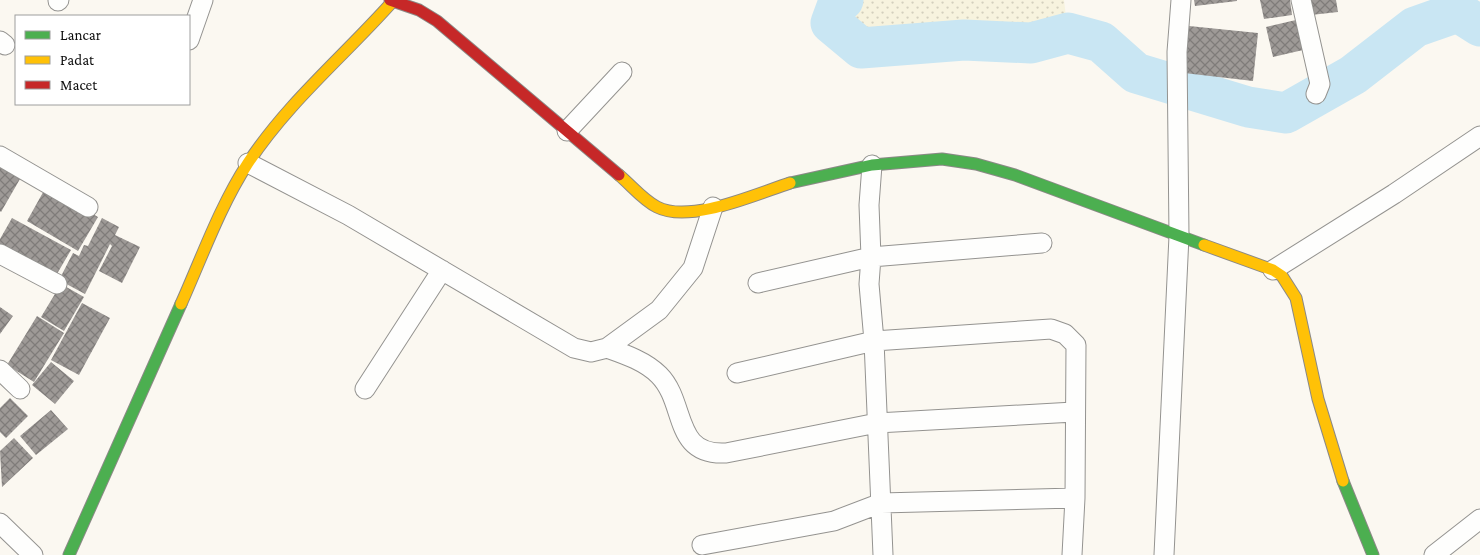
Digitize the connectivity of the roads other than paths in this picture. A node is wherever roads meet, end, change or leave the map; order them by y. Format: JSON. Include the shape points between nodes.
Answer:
{"nodes":[{"id":1,"x":203,"y":0,"type":"edge"},
{"id":2,"x":391,"y":0,"type":"edge"},
{"id":3,"x":1180,"y":0,"type":"edge"},
{"id":4,"x":1300,"y":0,"type":"edge"},
{"id":5,"x":190,"y":37,"type":"edge"},
{"id":6,"x":622,"y":72,"type":"dead end"},
{"id":7,"x":1316,"y":94,"type":"dead end"},
{"id":8,"x":567,"y":131,"type":"junction"},
{"id":9,"x":1480,"y":136,"type":"edge"},
{"id":10,"x":0,"y":156,"type":"edge"},
{"id":11,"x":248,"y":163,"type":"junction"},
{"id":12,"x":872,"y":165,"type":"junction"},
{"id":13,"x":88,"y":207,"type":"dead end"},
{"id":14,"x":713,"y":207,"type":"junction"},
{"id":15,"x":1179,"y":236,"type":"junction"},
{"id":16,"x":1042,"y":243,"type":"dead end"},
{"id":17,"x":0,"y":254,"type":"edge"},
{"id":18,"x":871,"y":257,"type":"junction"},
{"id":19,"x":442,"y":270,"type":"junction"},
{"id":20,"x":1273,"y":270,"type":"junction"},
{"id":21,"x":758,"y":283,"type":"dead end"},
{"id":22,"x":57,"y":284,"type":"dead end"},
{"id":23,"x":874,"y":341,"type":"junction"},
{"id":24,"x":607,"y":348,"type":"junction"},
{"id":25,"x":0,"y":370,"type":"edge"},
{"id":26,"x":737,"y":372,"type":"dead end"},
{"id":27,"x":20,"y":389,"type":"dead end"},
{"id":28,"x":365,"y":389,"type":"dead end"},
{"id":29,"x":1074,"y":412,"type":"junction"},
{"id":30,"x":877,"y":423,"type":"junction"},
{"id":31,"x":1075,"y":498,"type":"junction"},
{"id":32,"x":881,"y":503,"type":"junction"},
{"id":33,"x":1480,"y":520,"type":"edge"},
{"id":34,"x":0,"y":524,"type":"edge"},
{"id":35,"x":702,"y":545,"type":"dead end"},
{"id":36,"x":33,"y":555,"type":"edge"},
{"id":37,"x":69,"y":555,"type":"edge"},
{"id":38,"x":883,"y":555,"type":"edge"},
{"id":39,"x":1072,"y":555,"type":"edge"},
{"id":40,"x":1164,"y":555,"type":"edge"},
{"id":41,"x":1372,"y":555,"type":"edge"},
{"id":42,"x":1434,"y":555,"type":"edge"}],
"edges":[{"from":1,"to":5,"type":"street"},
{"from":2,"to":8,"type":"street","via":[[419,10],[437,21]]},
{"from":2,"to":11,"type":"street","via":[[359,39],[296,100]]},
{"from":3,"to":15,"type":"street","via":[[1177,52]]},
{"from":4,"to":7,"type":"street","via":[[1320,84]]},
{"from":6,"to":8,"type":"street"},
{"from":8,"to":14,"type":"street","via":[[656,207],[673,214]]},
{"from":9,"to":20,"type":"street"},
{"from":10,"to":13,"type":"street"},
{"from":11,"to":19,"type":"street","via":[[348,215]]},
{"from":11,"to":37,"type":"street","via":[[221,215]]},
{"from":12,"to":14,"type":"street","via":[[804,178]]},
{"from":12,"to":15,"type":"street","via":[[942,159],[976,164],[1015,175]]},
{"from":12,"to":18,"type":"street"},
{"from":14,"to":24,"type":"street","via":[[693,268],[660,310]]},
{"from":15,"to":20,"type":"street"},
{"from":15,"to":40,"type":"street"},
{"from":16,"to":18,"type":"street"},
{"from":17,"to":22,"type":"street"},
{"from":18,"to":21,"type":"street"},
{"from":18,"to":23,"type":"street"},
{"from":19,"to":24,"type":"street","via":[[574,348],[591,352]]},
{"from":19,"to":28,"type":"street"},
{"from":20,"to":41,"type":"street","via":[[1282,276],[1296,298],[1318,399],[1348,497]]},
{"from":23,"to":26,"type":"street"},
{"from":23,"to":29,"type":"street","via":[[1051,329],[1065,334],[1076,345]]},
{"from":23,"to":30,"type":"street"},
{"from":24,"to":30,"type":"street","via":[[624,354],[659,375],[668,388],[690,440],[712,454]]},
{"from":25,"to":27,"type":"street"},
{"from":29,"to":30,"type":"street"},
{"from":29,"to":31,"type":"street"},
{"from":30,"to":32,"type":"street"},
{"from":31,"to":32,"type":"street"},
{"from":31,"to":39,"type":"street"},
{"from":32,"to":35,"type":"street","via":[[834,521]]},
{"from":32,"to":38,"type":"street"},
{"from":33,"to":42,"type":"street"},
{"from":34,"to":36,"type":"street"}]}
